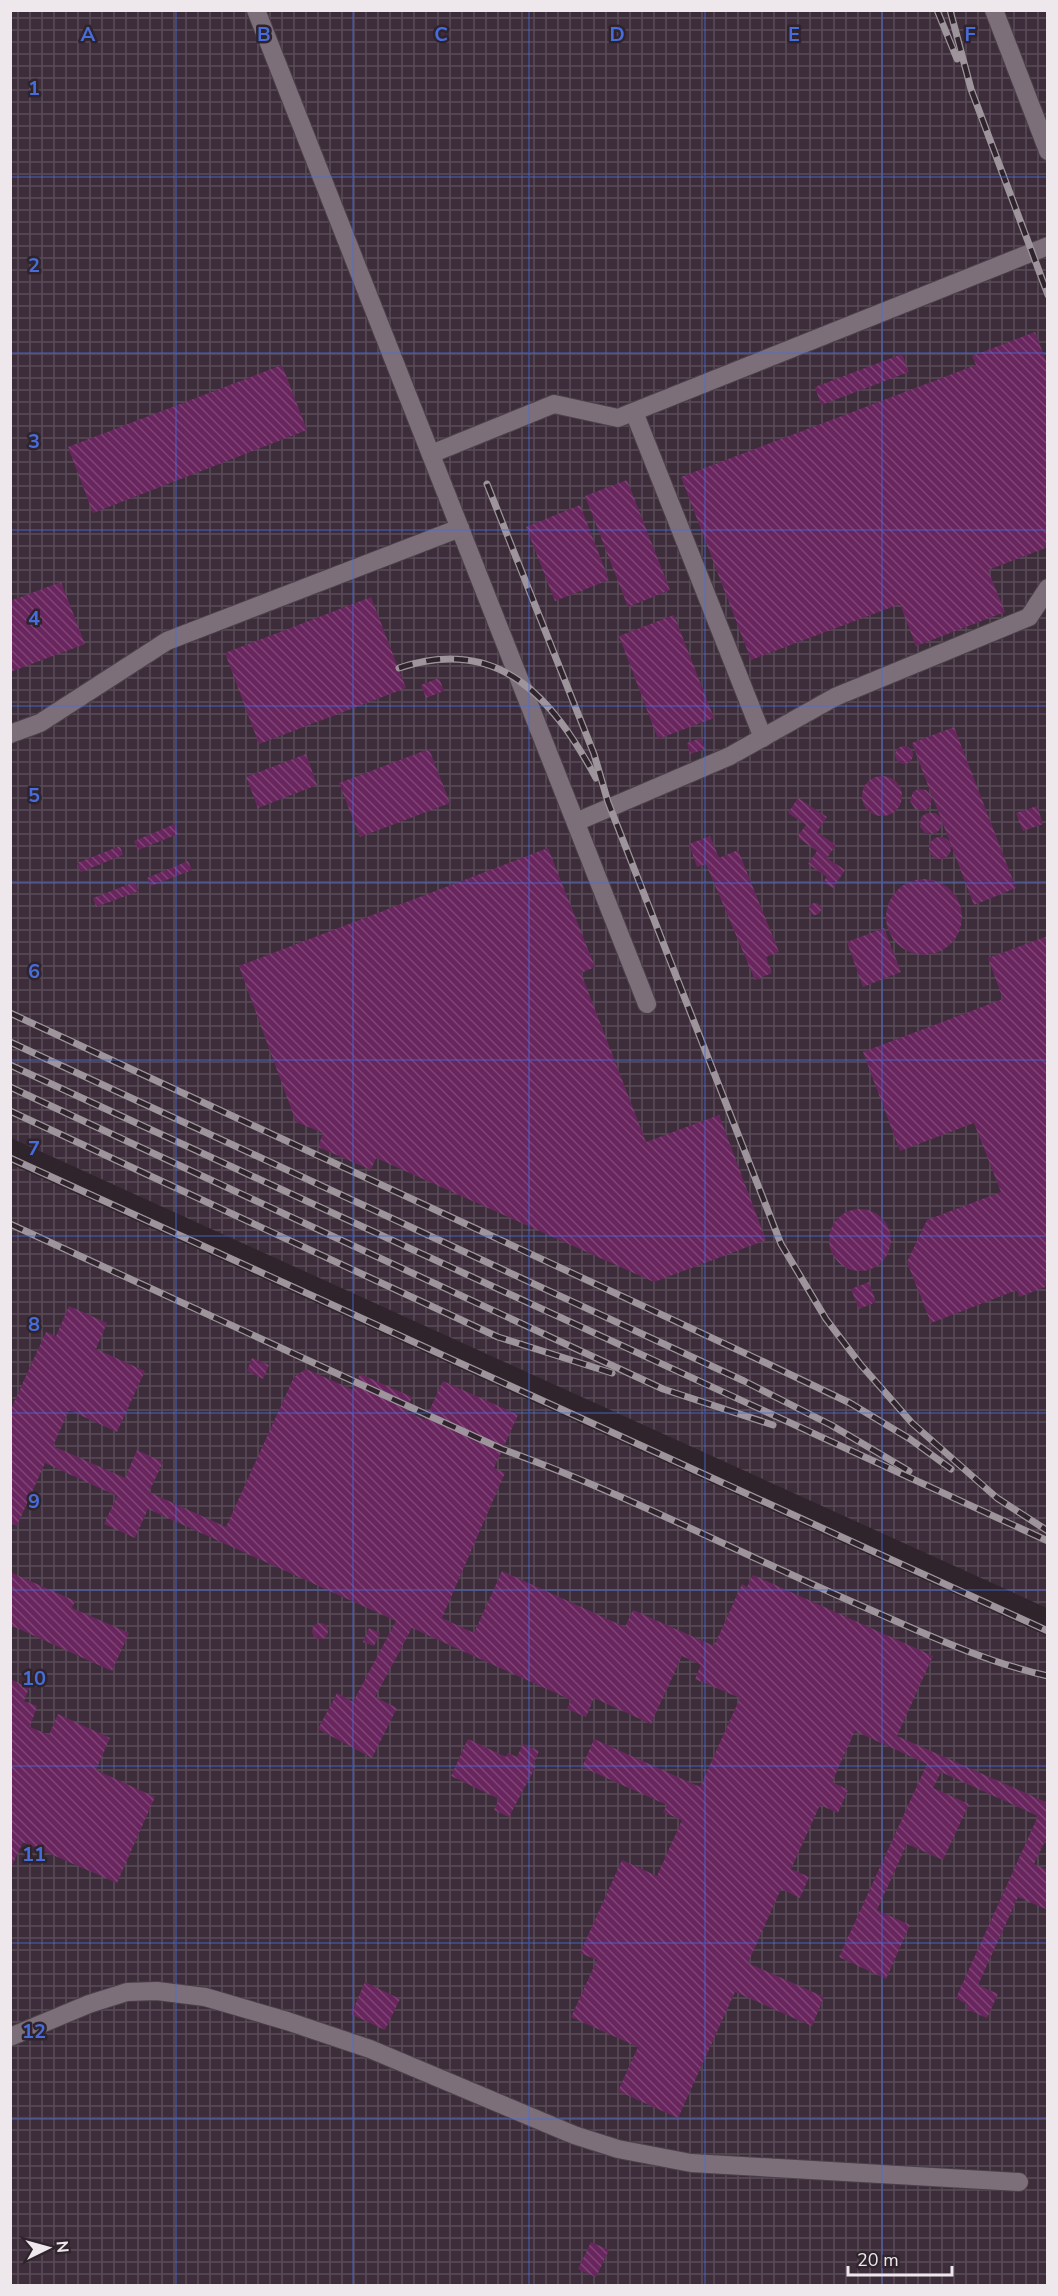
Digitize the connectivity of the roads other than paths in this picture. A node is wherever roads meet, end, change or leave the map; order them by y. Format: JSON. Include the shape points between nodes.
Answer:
{"nodes":[{"id":1,"x":256,"y":10,"type":"edge"},
{"id":2,"x":994,"y":10,"type":"edge"},
{"id":3,"x":1047,"y":152,"type":"edge"},
{"id":4,"x":1047,"y":246,"type":"edge"},
{"id":5,"x":634,"y":412,"type":"junction"},
{"id":6,"x":431,"y":454,"type":"junction"},
{"id":7,"x":460,"y":528,"type":"junction"},
{"id":8,"x":1047,"y":588,"type":"edge"},
{"id":9,"x":10,"y":734,"type":"edge"},
{"id":10,"x":763,"y":738,"type":"junction"},
{"id":11,"x":576,"y":822,"type":"junction"},
{"id":12,"x":647,"y":1004,"type":"dead end"},
{"id":13,"x":10,"y":2037,"type":"edge"},
{"id":14,"x":1019,"y":2182,"type":"dead end"}],
"edges":[{"from":1,"to":6,"type":"lane"},
{"from":2,"to":3,"type":"lane"},
{"from":4,"to":5,"type":"lane"},
{"from":5,"to":6,"type":"lane","via":[[618,418],[554,404]]},
{"from":5,"to":10,"type":"lane"},
{"from":6,"to":7,"type":"lane"},
{"from":7,"to":9,"type":"lane","via":[[167,641],[40,723]]},
{"from":7,"to":11,"type":"lane"},
{"from":8,"to":10,"type":"lane","via":[[1029,617],[835,697]]},
{"from":10,"to":11,"type":"lane"},
{"from":11,"to":12,"type":"lane"},
{"from":13,"to":14,"type":"lane","via":[[127,1992],[205,1997],[370,2049],[574,2135],[636,2153],[691,2163]]}]}
